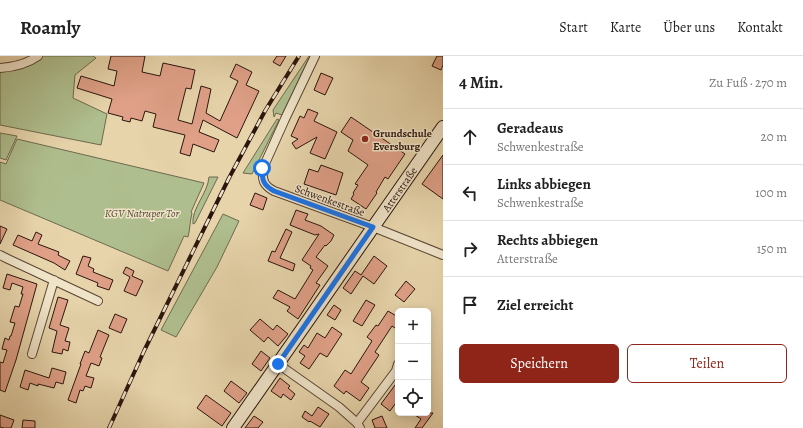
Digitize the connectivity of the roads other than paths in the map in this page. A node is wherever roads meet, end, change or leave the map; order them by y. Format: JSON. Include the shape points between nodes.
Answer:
{"nodes":[{"id":1,"x":38,"y":56,"type":"edge"},
{"id":2,"x":315,"y":56,"type":"edge"},
{"id":3,"x":0,"y":68,"type":"edge"},
{"id":4,"x":443,"y":127,"type":"edge"},
{"id":5,"x":373,"y":227,"type":"junction"},
{"id":6,"x":0,"y":255,"type":"edge"},
{"id":7,"x":443,"y":255,"type":"edge"},
{"id":8,"x":54,"y":280,"type":"junction"},
{"id":9,"x":98,"y":301,"type":"dead end"},
{"id":10,"x":32,"y":354,"type":"dead end"},
{"id":11,"x":278,"y":364,"type":"junction"},
{"id":12,"x":395,"y":372,"type":"edge"},
{"id":13,"x":359,"y":426,"type":"edge"},
{"id":14,"x":232,"y":428,"type":"edge"}],
"edges":[{"from":1,"to":3,"type":"street","via":[[24,64]]},
{"from":2,"to":5,"type":"street","name":"Schwenkestraße","via":[[262,168],[264,182],[274,191]]},
{"from":4,"to":5,"type":"street","name":"Atterstraße"},
{"from":5,"to":7,"type":"street","name":"Schwenkestraße"},
{"from":5,"to":11,"type":"street","name":"Atterstraße"},
{"from":6,"to":8,"type":"street"},
{"from":8,"to":9,"type":"street"},
{"from":8,"to":10,"type":"street"},
{"from":11,"to":13,"type":"street","via":[[339,407]]},
{"from":11,"to":14,"type":"street","name":"Atterstraße"},
{"from":12,"to":13,"type":"street"}]}
